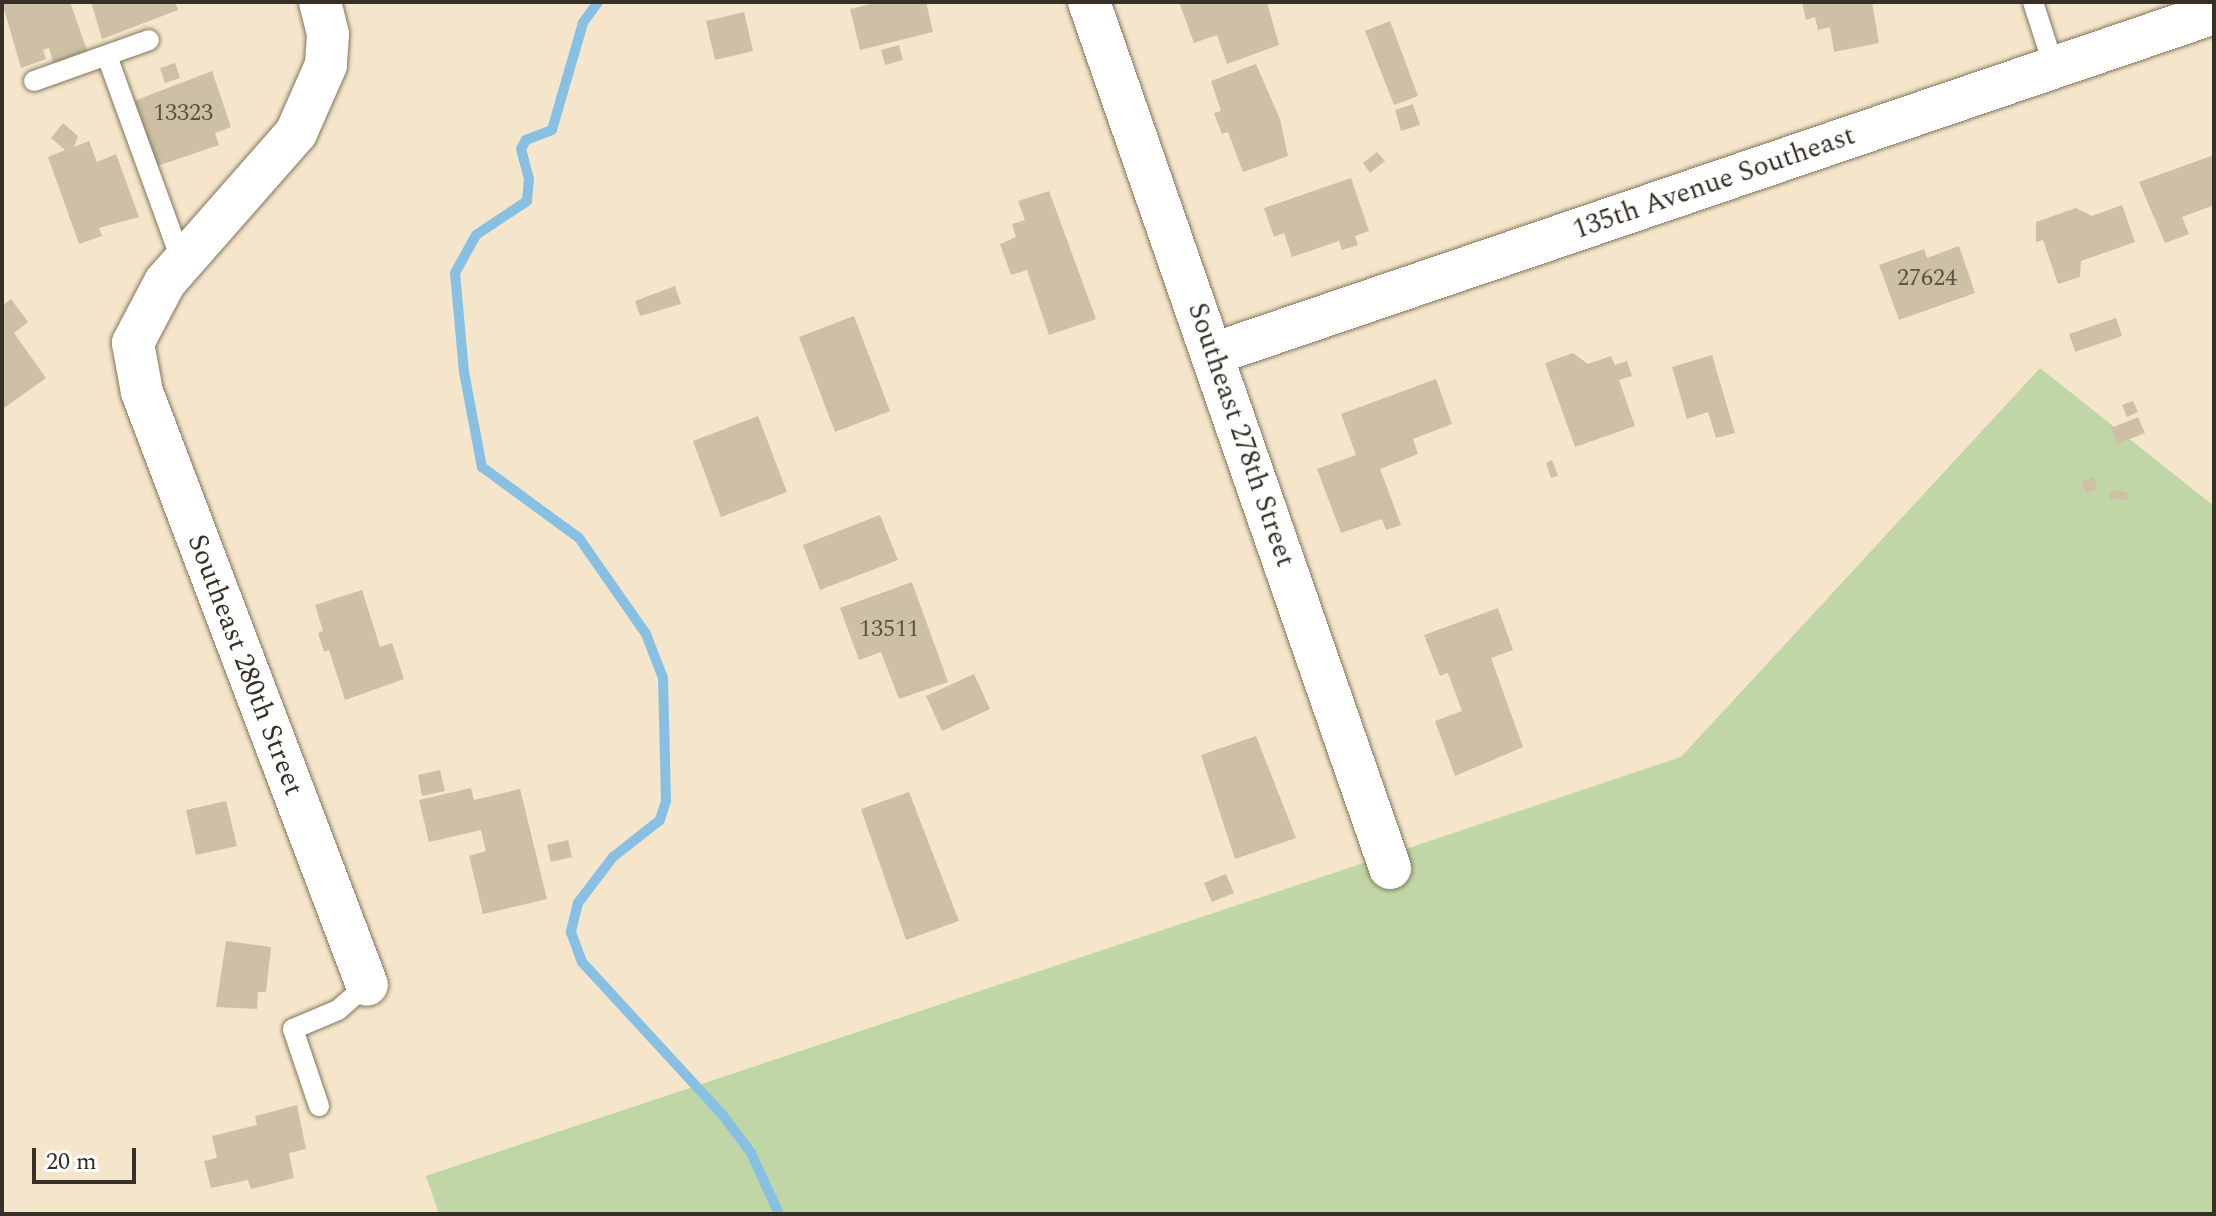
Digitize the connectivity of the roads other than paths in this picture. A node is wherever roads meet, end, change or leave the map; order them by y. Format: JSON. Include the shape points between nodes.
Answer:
{"nodes":[{"id":1,"x":320,"y":2,"type":"edge"},
{"id":2,"x":1089,"y":2,"type":"edge"},
{"id":3,"x":2033,"y":2,"type":"edge"},
{"id":4,"x":2214,"y":13,"type":"edge"},
{"id":5,"x":149,"y":40,"type":"dead end"},
{"id":6,"x":107,"y":56,"type":"junction"},
{"id":7,"x":2054,"y":67,"type":"junction"},
{"id":8,"x":34,"y":81,"type":"dead end"},
{"id":9,"x":182,"y":262,"type":"junction"},
{"id":10,"x":1213,"y":354,"type":"junction"},
{"id":11,"x":1390,"y":868,"type":"dead end"},
{"id":12,"x":367,"y":985,"type":"joint"},
{"id":13,"x":319,"y":1106,"type":"dead end"}],
"edges":[{"from":1,"to":9,"type":"street","via":[[328,34],[326,65],[309,110],[296,133]]},
{"from":2,"to":10,"type":"street","name":"Southeast 278th Street"},
{"from":3,"to":7,"type":"lane"},
{"from":4,"to":7,"type":"street","name":"135th Avenue Southeast"},
{"from":5,"to":6,"type":"lane"},
{"from":6,"to":8,"type":"lane"},
{"from":6,"to":9,"type":"lane"},
{"from":7,"to":10,"type":"street","name":"135th Avenue Southeast"},
{"from":9,"to":12,"type":"street","name":"Southeast 280th Street","via":[[165,282],[133,343],[142,392]]},
{"from":10,"to":11,"type":"street","name":"Southeast 278th Street"},
{"from":12,"to":13,"type":"lane","via":[[338,1010],[293,1029]]}]}
